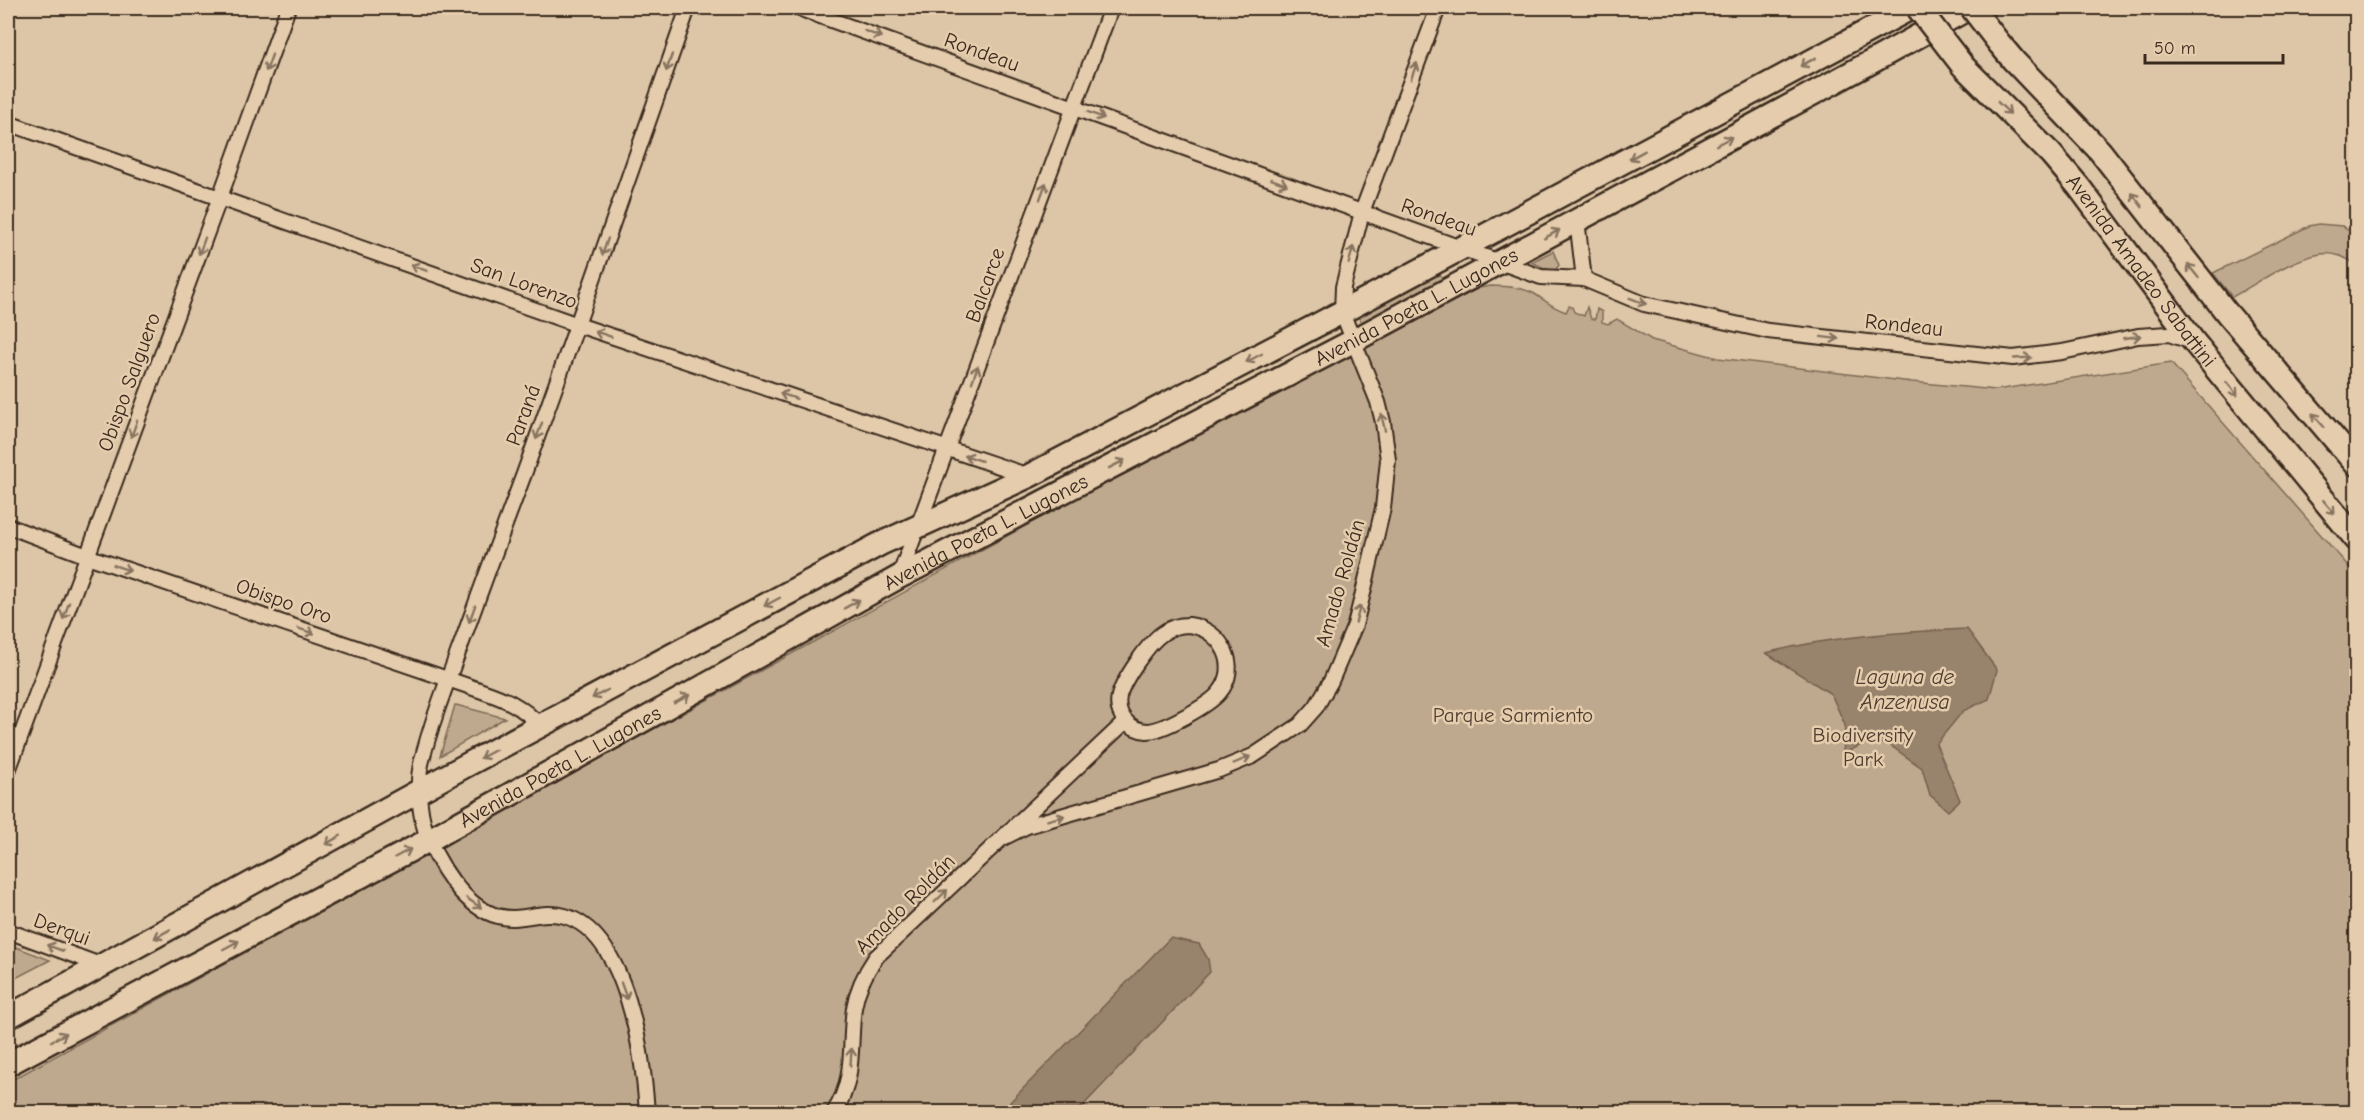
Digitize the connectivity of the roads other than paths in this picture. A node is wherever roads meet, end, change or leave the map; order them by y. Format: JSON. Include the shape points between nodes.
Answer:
{"nodes":[{"id":1,"x":288,"y":8,"type":"edge"},
{"id":2,"x":688,"y":8,"type":"edge"},
{"id":3,"x":798,"y":8,"type":"edge"},
{"id":4,"x":1111,"y":8,"type":"edge"},
{"id":5,"x":1438,"y":8,"type":"edge"},
{"id":6,"x":1911,"y":8,"type":"edge"},
{"id":7,"x":1918,"y":8,"type":"edge"},
{"id":8,"x":1971,"y":8,"type":"edge"},
{"id":9,"x":1074,"y":107,"type":"junction"},
{"id":10,"x":8,"y":123,"type":"edge"},
{"id":11,"x":220,"y":197,"type":"junction"},
{"id":12,"x":1362,"y":212,"type":"junction"},
{"id":13,"x":1577,"y":220,"type":"junction"},
{"id":14,"x":1465,"y":248,"type":"junction"},
{"id":15,"x":1501,"y":262,"type":"junction"},
{"id":16,"x":1584,"y":279,"type":"junction"},
{"id":17,"x":1342,"y":312,"type":"junction"},
{"id":18,"x":578,"y":325,"type":"junction"},
{"id":19,"x":1353,"y":341,"type":"junction"},
{"id":20,"x":2194,"y":342,"type":"junction"},
{"id":21,"x":947,"y":449,"type":"junction"},
{"id":22,"x":2356,"y":464,"type":"edge"},
{"id":23,"x":1029,"y":476,"type":"junction"},
{"id":24,"x":8,"y":526,"type":"edge"},
{"id":25,"x":917,"y":526,"type":"junction"},
{"id":26,"x":2356,"y":539,"type":"edge"},
{"id":27,"x":87,"y":556,"type":"junction"},
{"id":28,"x":899,"y":578,"type":"junction"},
{"id":29,"x":448,"y":679,"type":"junction"},
{"id":30,"x":1125,"y":722,"type":"junction"},
{"id":31,"x":540,"y":726,"type":"junction"},
{"id":32,"x":8,"y":771,"type":"edge"},
{"id":33,"x":421,"y":791,"type":"junction"},
{"id":34,"x":1001,"y":839,"type":"junction"},
{"id":35,"x":429,"y":840,"type":"junction"},
{"id":36,"x":8,"y":931,"type":"edge"},
{"id":37,"x":103,"y":966,"type":"junction"},
{"id":38,"x":8,"y":1017,"type":"edge"},
{"id":39,"x":8,"y":1064,"type":"edge"},
{"id":40,"x":647,"y":1113,"type":"edge"},
{"id":41,"x":834,"y":1113,"type":"edge"}],
"edges":[{"from":1,"to":11,"type":"street","name":"Obispo Salguero","one_way":true},
{"from":2,"to":18,"type":"street","name":"Paraná","one_way":true},
{"from":3,"to":9,"type":"street","name":"Rondeau","one_way":true},
{"from":4,"to":9,"type":"street","name":"Balcarce"},
{"from":12,"to":5,"type":"street","one_way":true},
{"from":6,"to":14,"type":"main road","name":"Avenida Poeta L. Lugones","one_way":true},
{"from":7,"to":20,"type":"main road","name":"Avenida Amadeo Sabattini","one_way":true,"bridge":true,"via":[[1963,66],[2079,187]]},
{"from":13,"to":8,"type":"main road","name":"Avenida Poeta L. Lugones","one_way":true},
{"from":22,"to":8,"type":"main road","name":"Avenida Amadeo Sabattini","one_way":true,"bridge":true,"via":[[2227,313],[2100,151],[2014,61]]},
{"from":9,"to":12,"type":"street","name":"Rondeau","one_way":true},
{"from":21,"to":9,"type":"street","name":"Balcarce","one_way":true},
{"from":10,"to":11,"type":"street","name":"San Lorenzo"},
{"from":18,"to":11,"type":"street","name":"San Lorenzo","one_way":true},
{"from":11,"to":27,"type":"street","name":"Obispo Salguero","one_way":true},
{"from":12,"to":14,"type":"street","name":"Rondeau"},
{"from":17,"to":12,"type":"street","one_way":true,"via":[[1343,287]]},
{"from":15,"to":13,"type":"main road","name":"Avenida Poeta L. Lugones","one_way":true},
{"from":13,"to":16,"type":"street"},
{"from":14,"to":15,"type":"street","name":"Rondeau"},
{"from":14,"to":17,"type":"main road","name":"Avenida Poeta L. Lugones"},
{"from":15,"to":16,"type":"street","name":"Rondeau","via":[[1541,277]]},
{"from":15,"to":19,"type":"main road","name":"Avenida Poeta L. Lugones"},
{"from":16,"to":20,"type":"street","name":"Rondeau","one_way":true,"via":[[1644,304],[1768,331],[2013,358],[2138,336],[2169,334]]},
{"from":17,"to":19,"type":"street","name":"Amado Roldán"},
{"from":17,"to":23,"type":"main road","name":"Avenida Poeta L. Lugones","one_way":true},
{"from":21,"to":18,"type":"street","name":"San Lorenzo","one_way":true},
{"from":18,"to":29,"type":"street","name":"Paraná","one_way":true},
{"from":28,"to":19,"type":"main road","name":"Avenida Poeta L. Lugones","one_way":true},
{"from":34,"to":19,"type":"street","name":"Amado Roldán","one_way":true,"via":[[1027,826],[1219,770],[1253,756],[1300,725],[1316,707],[1355,625],[1387,481],[1383,422]]},
{"from":20,"to":26,"type":"main road","name":"Avenida Amadeo Sabattini","one_way":true},
{"from":23,"to":21,"type":"street","name":"San Lorenzo","one_way":true},
{"from":21,"to":25,"type":"street","name":"Balcarce"},
{"from":23,"to":25,"type":"main road","name":"Avenida Poeta L. Lugones"},
{"from":24,"to":27,"type":"street","name":"Obispo Oro"},
{"from":25,"to":28,"type":"street","name":"Balcarce"},
{"from":25,"to":31,"type":"main road","name":"Avenida Poeta L. Lugones","one_way":true},
{"from":27,"to":29,"type":"street","name":"Obispo Oro","one_way":true},
{"from":27,"to":32,"type":"street","name":"Obispo Salguero","one_way":true},
{"from":35,"to":28,"type":"main road","name":"Avenida Poeta L. Lugones","one_way":true},
{"from":29,"to":31,"type":"street","name":"Obispo Oro","via":[[512,703]]},
{"from":29,"to":33,"type":"street","name":"Paraná","via":[[420,768]]},
{"from":30,"to":30,"type":"street","via":[[1119,708],[1120,693],[1149,646],[1161,634],[1189,625],[1216,637],[1226,653],[1229,668],[1218,695],[1157,729],[1138,729]]},
{"from":30,"to":34,"type":"street","name":"Amado Roldán"},
{"from":31,"to":33,"type":"main road","name":"Avenida Poeta L. Lugones","one_way":true},
{"from":33,"to":35,"type":"street","name":"Paraná","via":[[422,816]]},
{"from":33,"to":37,"type":"main road","name":"Avenida Poeta L. Lugones","one_way":true},
{"from":41,"to":34,"type":"street","name":"Amado Roldán","one_way":true,"via":[[851,1067],[854,1009],[865,973],[876,957]]},
{"from":39,"to":35,"type":"main road","name":"Avenida Poeta L. Lugones","one_way":true},
{"from":35,"to":40,"type":"street","name":"Paraná","one_way":true,"via":[[452,881],[479,908],[507,918],[548,913],[565,916],[582,923],[599,938],[609,952],[637,1030]]},
{"from":37,"to":36,"type":"street","name":"Derqui","one_way":true},
{"from":37,"to":38,"type":"main road","name":"Avenida Poeta L. Lugones"}]}
